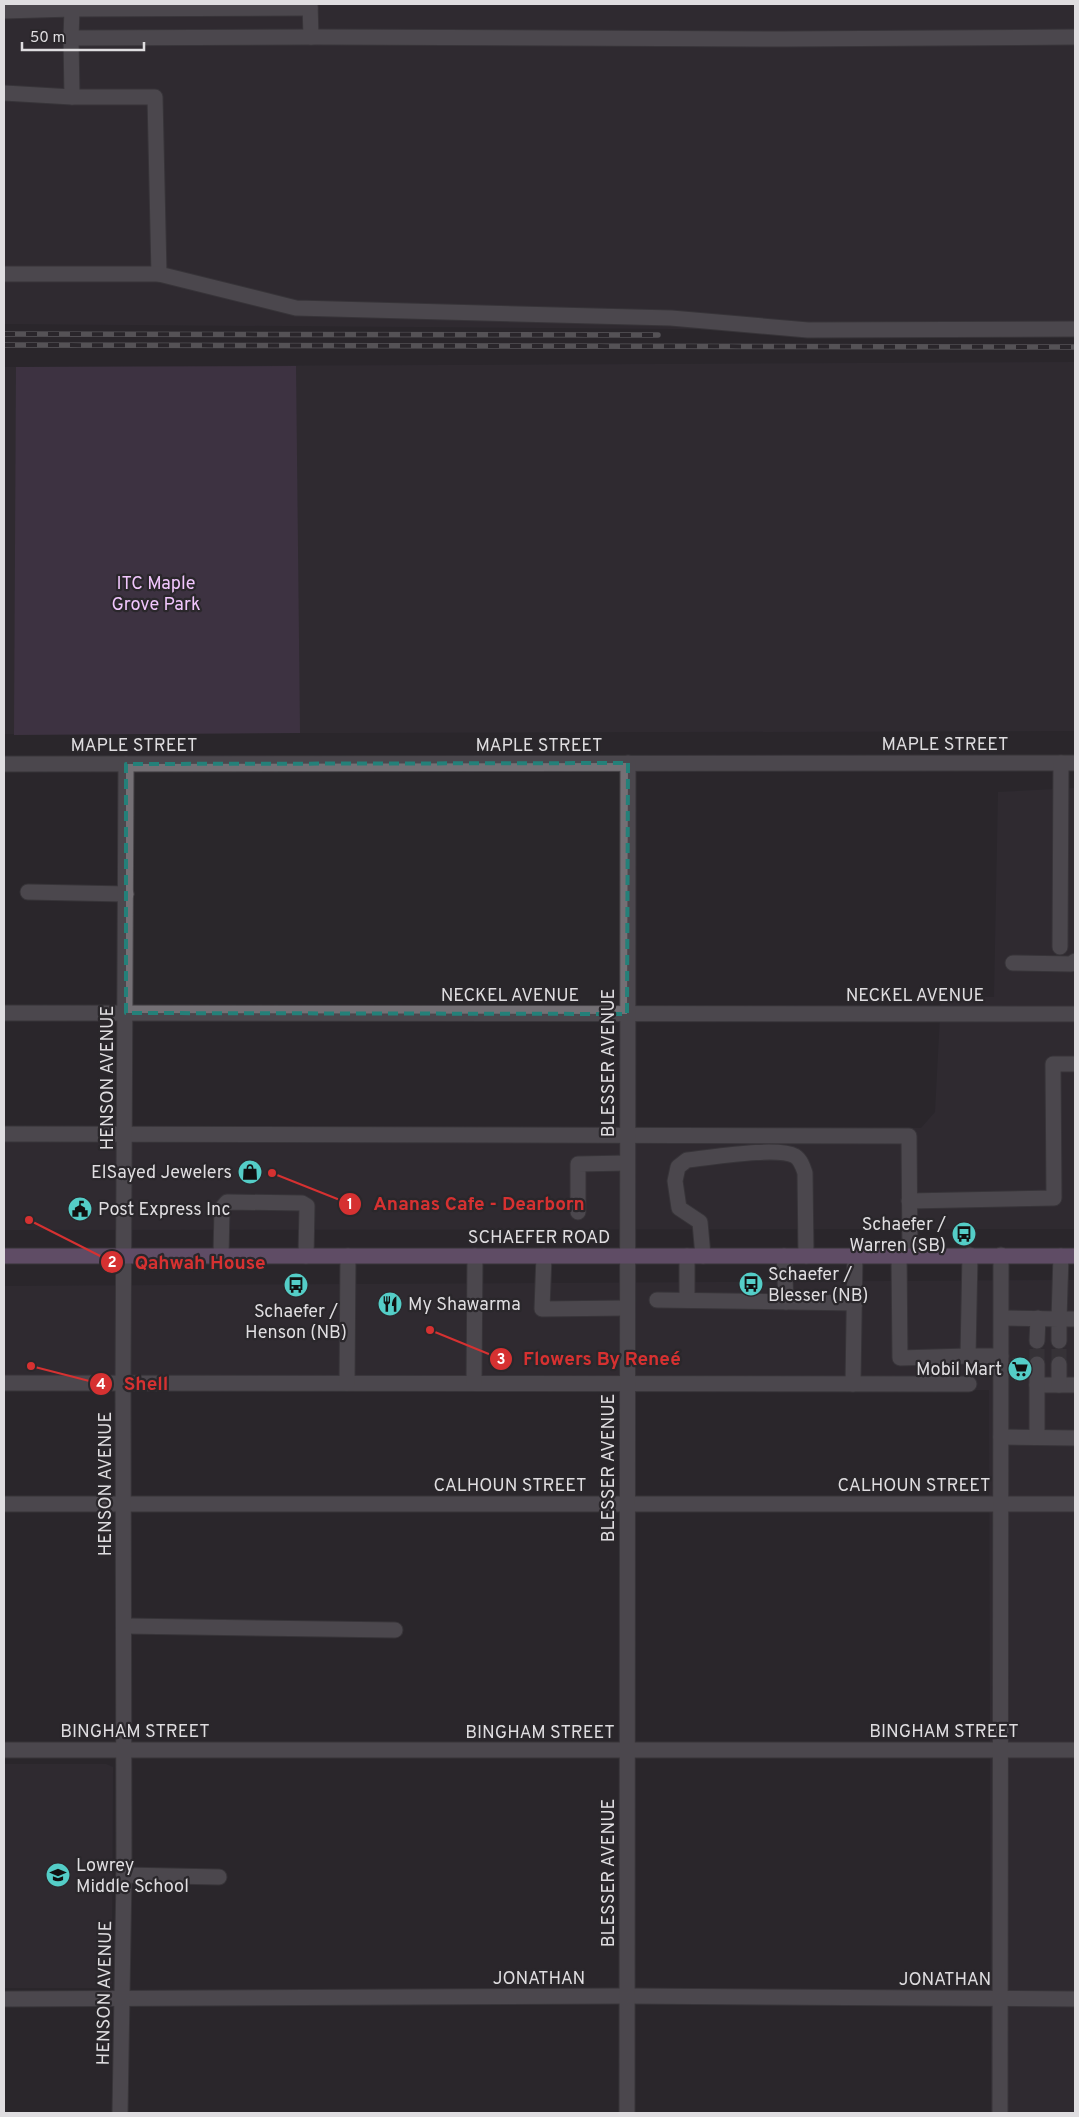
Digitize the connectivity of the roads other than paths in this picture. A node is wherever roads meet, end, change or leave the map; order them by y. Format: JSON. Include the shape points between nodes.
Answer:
{"nodes":[{"id":1,"x":73,"y":6,"type":"edge"},
{"id":2,"x":310,"y":6,"type":"edge"},
{"id":3,"x":4,"y":11,"type":"edge"},
{"id":4,"x":311,"y":37,"type":"junction"},
{"id":5,"x":1075,"y":37,"type":"edge"},
{"id":6,"x":71,"y":38,"type":"junction"},
{"id":7,"x":4,"y":93,"type":"edge"},
{"id":8,"x":72,"y":97,"type":"junction"},
{"id":9,"x":4,"y":274,"type":"edge"},
{"id":10,"x":159,"y":274,"type":"junction"},
{"id":11,"x":1075,"y":329,"type":"edge"},
{"id":12,"x":1068,"y":763,"type":"edge"},
{"id":13,"x":4,"y":764,"type":"edge"},
{"id":14,"x":126,"y":764,"type":"junction"},
{"id":15,"x":628,"y":764,"type":"junction"},
{"id":16,"x":28,"y":892,"type":"dead end"},
{"id":17,"x":126,"y":894,"type":"junction"},
{"id":18,"x":1068,"y":924,"type":"edge"},
{"id":19,"x":1060,"y":947,"type":"dead end"},
{"id":20,"x":1075,"y":961,"type":"edge"},
{"id":21,"x":1013,"y":963,"type":"dead end"},
{"id":22,"x":4,"y":1014,"type":"edge"},
{"id":23,"x":126,"y":1014,"type":"junction"},
{"id":24,"x":627,"y":1014,"type":"junction"},
{"id":25,"x":1075,"y":1014,"type":"edge"},
{"id":26,"x":1075,"y":1064,"type":"edge"},
{"id":27,"x":4,"y":1134,"type":"edge"},
{"id":28,"x":125,"y":1134,"type":"junction"},
{"id":29,"x":627,"y":1135,"type":"junction"},
{"id":30,"x":627,"y":1163,"type":"junction"},
{"id":31,"x":909,"y":1201,"type":"junction"},
{"id":32,"x":578,"y":1212,"type":"dead end"},
{"id":33,"x":855,"y":1255,"type":"junction"},
{"id":34,"x":904,"y":1255,"type":"junction"},
{"id":35,"x":970,"y":1255,"type":"junction"},
{"id":36,"x":1002,"y":1255,"type":"junction"},
{"id":37,"x":4,"y":1256,"type":"edge"},
{"id":38,"x":124,"y":1256,"type":"junction"},
{"id":39,"x":221,"y":1256,"type":"junction"},
{"id":40,"x":306,"y":1256,"type":"junction"},
{"id":41,"x":348,"y":1256,"type":"junction"},
{"id":42,"x":475,"y":1256,"type":"junction"},
{"id":43,"x":544,"y":1256,"type":"junction"},
{"id":44,"x":627,"y":1256,"type":"junction"},
{"id":45,"x":687,"y":1256,"type":"junction"},
{"id":46,"x":703,"y":1256,"type":"junction"},
{"id":47,"x":784,"y":1256,"type":"junction"},
{"id":48,"x":806,"y":1256,"type":"junction"},
{"id":49,"x":1068,"y":1256,"type":"edge"},
{"id":50,"x":656,"y":1300,"type":"dead end"},
{"id":51,"x":687,"y":1300,"type":"junction"},
{"id":52,"x":786,"y":1302,"type":"junction"},
{"id":53,"x":855,"y":1303,"type":"junction"},
{"id":54,"x":627,"y":1308,"type":"junction"},
{"id":55,"x":1002,"y":1318,"type":"junction"},
{"id":56,"x":1038,"y":1318,"type":"junction"},
{"id":57,"x":1060,"y":1318,"type":"junction"},
{"id":58,"x":1075,"y":1319,"type":"edge"},
{"id":59,"x":1037,"y":1341,"type":"tunnel mouth"},
{"id":60,"x":1060,"y":1341,"type":"tunnel mouth"},
{"id":61,"x":968,"y":1356,"type":"junction"},
{"id":62,"x":1001,"y":1356,"type":"junction"},
{"id":63,"x":1037,"y":1364,"type":"tunnel mouth"},
{"id":64,"x":1059,"y":1364,"type":"tunnel mouth"},
{"id":65,"x":4,"y":1383,"type":"edge"},
{"id":66,"x":123,"y":1383,"type":"junction"},
{"id":67,"x":347,"y":1383,"type":"junction"},
{"id":68,"x":474,"y":1383,"type":"junction"},
{"id":69,"x":627,"y":1384,"type":"junction"},
{"id":70,"x":853,"y":1384,"type":"junction"},
{"id":71,"x":969,"y":1384,"type":"dead end"},
{"id":72,"x":1059,"y":1385,"type":"junction"},
{"id":73,"x":1075,"y":1385,"type":"edge"},
{"id":74,"x":1037,"y":1386,"type":"junction"},
{"id":75,"x":1001,"y":1437,"type":"junction"},
{"id":76,"x":1037,"y":1437,"type":"junction"},
{"id":77,"x":1075,"y":1438,"type":"edge"},
{"id":78,"x":4,"y":1504,"type":"edge"},
{"id":79,"x":125,"y":1504,"type":"junction"},
{"id":80,"x":627,"y":1504,"type":"junction"},
{"id":81,"x":1001,"y":1504,"type":"junction"},
{"id":82,"x":1075,"y":1504,"type":"edge"},
{"id":83,"x":125,"y":1626,"type":"junction"},
{"id":84,"x":395,"y":1630,"type":"dead end"},
{"id":85,"x":4,"y":1750,"type":"edge"},
{"id":86,"x":125,"y":1750,"type":"junction"},
{"id":87,"x":999,"y":1750,"type":"junction"},
{"id":88,"x":1075,"y":1750,"type":"edge"},
{"id":89,"x":627,"y":1751,"type":"junction"},
{"id":90,"x":124,"y":1875,"type":"junction"},
{"id":91,"x":218,"y":1877,"type":"dead end"},
{"id":92,"x":627,"y":1996,"type":"junction"},
{"id":93,"x":124,"y":1998,"type":"junction"},
{"id":94,"x":999,"y":1998,"type":"junction"},
{"id":95,"x":4,"y":1999,"type":"edge"},
{"id":96,"x":1075,"y":1999,"type":"edge"},
{"id":97,"x":120,"y":2113,"type":"edge"},
{"id":98,"x":627,"y":2113,"type":"edge"},
{"id":99,"x":1000,"y":2113,"type":"edge"}],
"edges":[{"from":1,"to":2,"type":"street"},
{"from":1,"to":3,"type":"street"},
{"from":1,"to":6,"type":"street"},
{"from":2,"to":4,"type":"street"},
{"from":4,"to":5,"type":"street"},
{"from":4,"to":6,"type":"street"},
{"from":6,"to":8,"type":"street"},
{"from":7,"to":8,"type":"street"},
{"from":8,"to":10,"type":"street","via":[[155,97]]},
{"from":9,"to":10,"type":"street"},
{"from":10,"to":11,"type":"street","via":[[296,308],[671,318],[808,330]]},
{"from":12,"to":15,"type":"street","name":"MAPLE STREET"},
{"from":12,"to":18,"type":"street"},
{"from":13,"to":14,"type":"street","name":"MAPLE STREET"},
{"from":14,"to":15,"type":"street","name":"MAPLE STREET"},
{"from":14,"to":17,"type":"street","name":"HENSON AVENUE"},
{"from":15,"to":24,"type":"street","name":"BLESSER AVENUE"},
{"from":16,"to":17,"type":"street"},
{"from":17,"to":23,"type":"street","name":"HENSON AVENUE"},
{"from":18,"to":19,"type":"street"},
{"from":20,"to":21,"type":"street","via":[[1071,964]]},
{"from":22,"to":23,"type":"street","name":"NECKEL AVENUE"},
{"from":23,"to":24,"type":"street","name":"NECKEL AVENUE"},
{"from":23,"to":28,"type":"street","name":"HENSON AVENUE"},
{"from":24,"to":25,"type":"street","name":"NECKEL AVENUE"},
{"from":24,"to":29,"type":"street","name":"BLESSER AVENUE"},
{"from":26,"to":31,"type":"street","via":[[1053,1064],[1054,1198]]},
{"from":27,"to":28,"type":"street"},
{"from":28,"to":29,"type":"street"},
{"from":28,"to":38,"type":"street","name":"HENSON AVENUE"},
{"from":29,"to":30,"type":"street","name":"BLESSER AVENUE"},
{"from":29,"to":31,"type":"street","via":[[909,1136]]},
{"from":30,"to":32,"type":"street","via":[[578,1164]]},
{"from":30,"to":44,"type":"street","name":"BLESSER AVENUE"},
{"from":31,"to":34,"type":"street"},
{"from":33,"to":34,"type":"main road","name":"SCHAEFER ROAD"},
{"from":33,"to":48,"type":"main road","name":"SCHAEFER ROAD"},
{"from":33,"to":53,"type":"street"},
{"from":34,"to":35,"type":"main road","name":"SCHAEFER ROAD"},
{"from":34,"to":61,"type":"street","via":[[900,1358]]},
{"from":35,"to":36,"type":"main road","name":"SCHAEFER ROAD"},
{"from":35,"to":61,"type":"street"},
{"from":36,"to":49,"type":"main road","name":"SCHAEFER ROAD"},
{"from":36,"to":55,"type":"street"},
{"from":37,"to":38,"type":"main road","name":"SCHAEFER ROAD"},
{"from":38,"to":39,"type":"main road","name":"SCHAEFER ROAD"},
{"from":38,"to":66,"type":"street","name":"HENSON AVENUE"},
{"from":39,"to":40,"type":"main road","name":"SCHAEFER ROAD"},
{"from":39,"to":40,"type":"street","via":[[222,1208],[227,1202],[302,1203],[306,1206]]},
{"from":40,"to":41,"type":"main road","name":"SCHAEFER ROAD"},
{"from":41,"to":42,"type":"main road","name":"SCHAEFER ROAD"},
{"from":41,"to":67,"type":"street"},
{"from":42,"to":43,"type":"main road","name":"SCHAEFER ROAD"},
{"from":42,"to":68,"type":"street"},
{"from":43,"to":44,"type":"main road","name":"SCHAEFER ROAD"},
{"from":43,"to":54,"type":"street","via":[[542,1309]]},
{"from":44,"to":45,"type":"main road","name":"SCHAEFER ROAD"},
{"from":44,"to":54,"type":"street","name":"BLESSER AVENUE"},
{"from":45,"to":46,"type":"main road","name":"SCHAEFER ROAD"},
{"from":45,"to":51,"type":"street"},
{"from":46,"to":47,"type":"main road","name":"SCHAEFER ROAD"},
{"from":46,"to":48,"type":"street","via":[[700,1222],[679,1208],[675,1180],[678,1167],[687,1160],[768,1152],[795,1156],[802,1164]]},
{"from":47,"to":48,"type":"main road","name":"SCHAEFER ROAD"},
{"from":47,"to":52,"type":"street"},
{"from":49,"to":57,"type":"street"},
{"from":50,"to":51,"type":"street"},
{"from":51,"to":52,"type":"street"},
{"from":52,"to":53,"type":"street"},
{"from":53,"to":70,"type":"street"},
{"from":54,"to":69,"type":"street","name":"BLESSER AVENUE"},
{"from":55,"to":56,"type":"street"},
{"from":55,"to":62,"type":"street"},
{"from":56,"to":57,"type":"street"},
{"from":56,"to":59,"type":"street"},
{"from":57,"to":58,"type":"street"},
{"from":57,"to":60,"type":"street"},
{"from":61,"to":62,"type":"street"},
{"from":62,"to":75,"type":"street"},
{"from":63,"to":74,"type":"street"},
{"from":64,"to":72,"type":"street"},
{"from":65,"to":66,"type":"street"},
{"from":66,"to":67,"type":"street"},
{"from":66,"to":79,"type":"street","name":"HENSON AVENUE"},
{"from":67,"to":68,"type":"street"},
{"from":68,"to":69,"type":"street"},
{"from":69,"to":70,"type":"street"},
{"from":69,"to":80,"type":"street","name":"BLESSER AVENUE"},
{"from":70,"to":71,"type":"street"},
{"from":72,"to":73,"type":"street"},
{"from":72,"to":74,"type":"street"},
{"from":74,"to":76,"type":"street"},
{"from":75,"to":76,"type":"street"},
{"from":75,"to":81,"type":"street"},
{"from":76,"to":77,"type":"street"},
{"from":78,"to":79,"type":"street","name":"CALHOUN STREET"},
{"from":79,"to":80,"type":"street","name":"CALHOUN STREET"},
{"from":79,"to":83,"type":"street","name":"HENSON AVENUE"},
{"from":80,"to":81,"type":"street","name":"CALHOUN STREET"},
{"from":80,"to":89,"type":"street","name":"BLESSER AVENUE"},
{"from":81,"to":82,"type":"street","name":"CALHOUN STREET"},
{"from":81,"to":87,"type":"street"},
{"from":83,"to":84,"type":"street"},
{"from":83,"to":86,"type":"street","name":"HENSON AVENUE"},
{"from":85,"to":86,"type":"street","name":"BINGHAM STREET"},
{"from":86,"to":89,"type":"street","name":"BINGHAM STREET"},
{"from":86,"to":90,"type":"street","name":"HENSON AVENUE"},
{"from":87,"to":88,"type":"street","name":"BINGHAM STREET"},
{"from":87,"to":89,"type":"street","name":"BINGHAM STREET"},
{"from":87,"to":94,"type":"street"},
{"from":89,"to":92,"type":"street","name":"BLESSER AVENUE"},
{"from":90,"to":91,"type":"street"},
{"from":90,"to":93,"type":"street","name":"HENSON AVENUE"},
{"from":92,"to":93,"type":"street","name":"JONATHAN"},
{"from":92,"to":94,"type":"street","name":"JONATHAN"},
{"from":92,"to":98,"type":"street","name":"BLESSER AVENUE"},
{"from":93,"to":95,"type":"street","name":"JONATHAN"},
{"from":93,"to":97,"type":"street","name":"HENSON AVENUE"},
{"from":94,"to":96,"type":"street","name":"JONATHAN"},
{"from":94,"to":99,"type":"street"}]}
